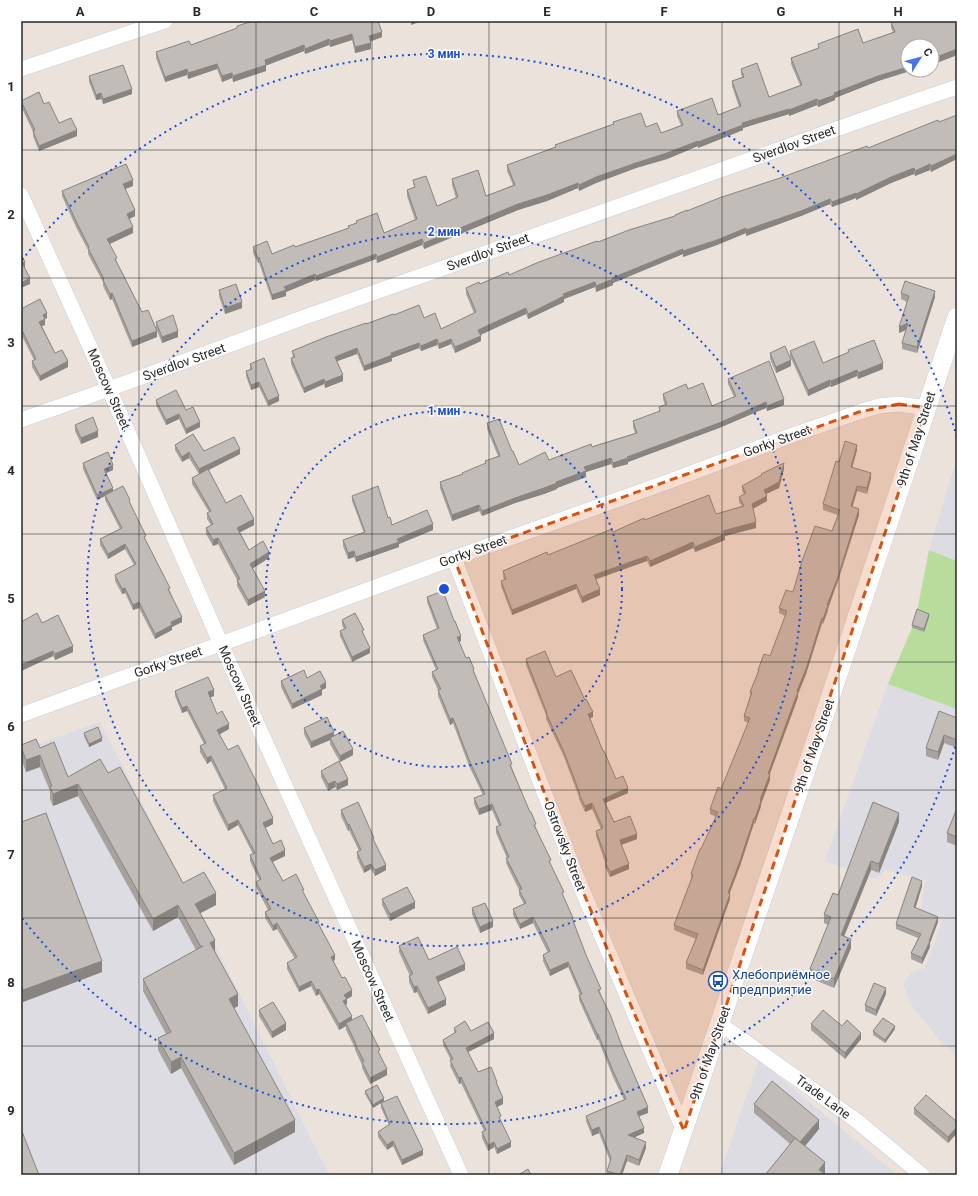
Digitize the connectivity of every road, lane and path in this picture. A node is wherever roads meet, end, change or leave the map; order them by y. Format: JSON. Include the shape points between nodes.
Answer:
{"nodes":[{"id":1,"x":165,"y":21,"type":"edge"},
{"id":2,"x":21,"y":69,"type":"edge"},
{"id":3,"x":957,"y":87,"type":"edge"},
{"id":4,"x":21,"y":195,"type":"edge"},
{"id":5,"x":957,"y":317,"type":"edge"},
{"id":6,"x":109,"y":389,"type":"junction"},
{"id":7,"x":927,"y":408,"type":"junction"},
{"id":8,"x":21,"y":420,"type":"edge"},
{"id":9,"x":454,"y":558,"type":"junction"},
{"id":10,"x":221,"y":644,"type":"junction"},
{"id":11,"x":21,"y":715,"type":"edge"},
{"id":12,"x":720,"y":1024,"type":"junction"},
{"id":13,"x":684,"y":1131,"type":"junction"},
{"id":14,"x":461,"y":1175,"type":"edge"},
{"id":15,"x":668,"y":1175,"type":"edge"},
{"id":16,"x":922,"y":1175,"type":"edge"}],
"edges":[{"from":1,"to":2,"type":"street"},
{"from":3,"to":6,"type":"street","name":"Sverdlov Street"},
{"from":4,"to":6,"type":"street","name":"Moscow Street"},
{"from":5,"to":7,"type":"street","name":"9th of May Street"},
{"from":6,"to":8,"type":"street","name":"Sverdlov Street"},
{"from":6,"to":10,"type":"street","name":"Moscow Street"},
{"from":7,"to":9,"type":"street","name":"Gorky Street","via":[[899,404],[859,412]]},
{"from":7,"to":12,"type":"street","name":"9th of May Street"},
{"from":9,"to":10,"type":"street","name":"Gorky Street"},
{"from":9,"to":13,"type":"street","name":"Ostrovsky Street","via":[[576,875]]},
{"from":10,"to":11,"type":"street","name":"Gorky Street"},
{"from":10,"to":14,"type":"street","name":"Moscow Street"},
{"from":12,"to":13,"type":"street","name":"9th of May Street"},
{"from":12,"to":16,"type":"street","name":"Trade Lane","via":[[857,1121]]},
{"from":13,"to":15,"type":"street","name":"9th of May Street"}]}
